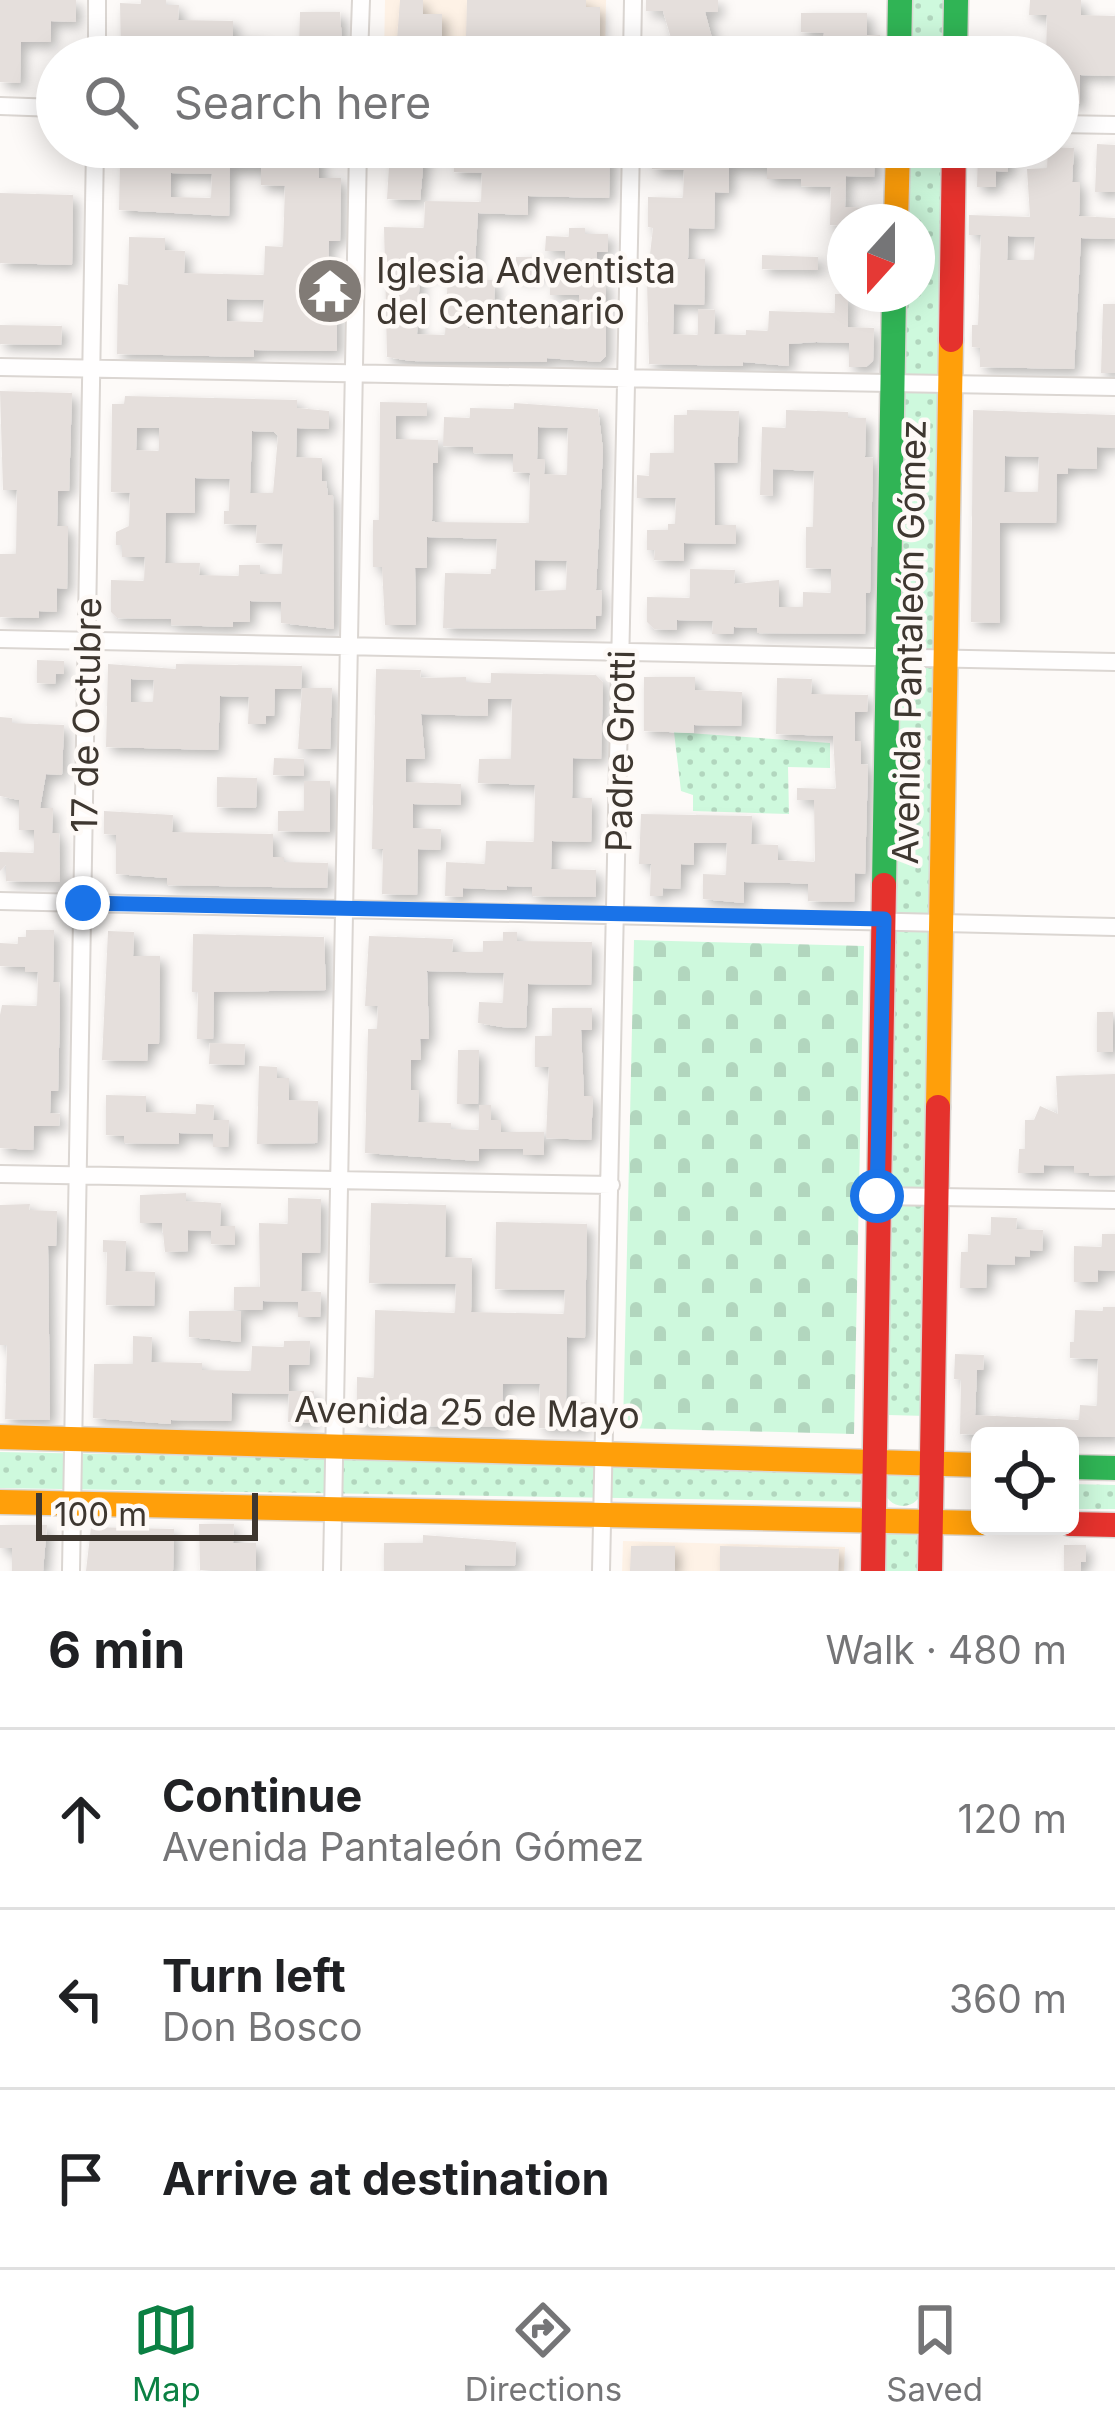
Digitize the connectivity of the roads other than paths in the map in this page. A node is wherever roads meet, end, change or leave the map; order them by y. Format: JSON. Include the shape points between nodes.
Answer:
{"nodes":[{"id":1,"x":98,"y":0,"type":"edge"},
{"id":2,"x":361,"y":0,"type":"edge"},
{"id":3,"x":633,"y":0,"type":"edge"},
{"id":4,"x":900,"y":0,"type":"edge"},
{"id":5,"x":956,"y":0,"type":"edge"},
{"id":6,"x":97,"y":36,"type":"edge"},
{"id":7,"x":360,"y":36,"type":"edge"},
{"id":8,"x":632,"y":36,"type":"edge"},
{"id":9,"x":899,"y":36,"type":"edge"},
{"id":10,"x":955,"y":36,"type":"edge"},
{"id":11,"x":0,"y":106,"type":"edge"},
{"id":12,"x":36,"y":107,"type":"edge"},
{"id":13,"x":1079,"y":124,"type":"edge"},
{"id":14,"x":1115,"y":125,"type":"edge"},
{"id":15,"x":95,"y":168,"type":"edge"},
{"id":16,"x":358,"y":168,"type":"edge"},
{"id":17,"x":631,"y":168,"type":"edge"},
{"id":18,"x":897,"y":168,"type":"edge"},
{"id":19,"x":954,"y":168,"type":"edge"},
{"id":20,"x":896,"y":204,"type":"edge"},
{"id":21,"x":893,"y":312,"type":"edge"},
{"id":22,"x":0,"y":367,"type":"edge"},
{"id":23,"x":92,"y":369,"type":"junction"},
{"id":24,"x":354,"y":374,"type":"junction"},
{"id":25,"x":627,"y":378,"type":"junction"},
{"id":26,"x":891,"y":384,"type":"junction"},
{"id":27,"x":951,"y":384,"type":"junction"},
{"id":28,"x":1115,"y":387,"type":"edge"},
{"id":29,"x":0,"y":639,"type":"edge"},
{"id":30,"x":88,"y":641,"type":"junction"},
{"id":31,"x":349,"y":646,"type":"junction"},
{"id":32,"x":621,"y":651,"type":"junction"},
{"id":33,"x":889,"y":658,"type":"junction"},
{"id":34,"x":945,"y":659,"type":"junction"},
{"id":35,"x":1115,"y":662,"type":"edge"},
{"id":36,"x":0,"y":902,"type":"edge"},
{"id":37,"x":83,"y":903,"type":"junction"},
{"id":38,"x":345,"y":910,"type":"junction"},
{"id":39,"x":617,"y":915,"type":"junction"},
{"id":40,"x":884,"y":919,"type":"junction"},
{"id":41,"x":939,"y":922,"type":"junction"},
{"id":42,"x":1115,"y":927,"type":"edge"},
{"id":43,"x":0,"y":1174,"type":"edge"},
{"id":44,"x":79,"y":1175,"type":"junction"},
{"id":45,"x":340,"y":1181,"type":"junction"},
{"id":46,"x":611,"y":1185,"type":"junction"},
{"id":47,"x":877,"y":1196,"type":"junction"},
{"id":48,"x":936,"y":1197,"type":"junction"},
{"id":49,"x":1115,"y":1200,"type":"edge"},
{"id":50,"x":0,"y":1437,"type":"edge"},
{"id":51,"x":74,"y":1439,"type":"junction"},
{"id":52,"x":335,"y":1445,"type":"junction"},
{"id":53,"x":603,"y":1452,"type":"junction"},
{"id":54,"x":874,"y":1459,"type":"junction"},
{"id":55,"x":933,"y":1463,"type":"junction"},
{"id":56,"x":971,"y":1465,"type":"edge"},
{"id":57,"x":1079,"y":1467,"type":"edge"},
{"id":58,"x":1115,"y":1468,"type":"edge"},
{"id":59,"x":0,"y":1502,"type":"edge"},
{"id":60,"x":72,"y":1504,"type":"junction"},
{"id":61,"x":333,"y":1510,"type":"junction"},
{"id":62,"x":602,"y":1516,"type":"junction"},
{"id":63,"x":873,"y":1522,"type":"junction"},
{"id":64,"x":932,"y":1523,"type":"junction"},
{"id":65,"x":971,"y":1523,"type":"edge"},
{"id":66,"x":1079,"y":1524,"type":"edge"},
{"id":67,"x":1115,"y":1525,"type":"edge"},
{"id":68,"x":71,"y":1571,"type":"edge"},
{"id":69,"x":332,"y":1571,"type":"edge"},
{"id":70,"x":601,"y":1571,"type":"edge"},
{"id":71,"x":872,"y":1571,"type":"edge"},
{"id":72,"x":930,"y":1571,"type":"edge"}],
"edges":[{"from":1,"to":6,"type":"street"},
{"from":2,"to":7,"type":"street"},
{"from":3,"to":8,"type":"street"},
{"from":4,"to":9,"type":"main road"},
{"from":5,"to":10,"type":"main road"},
{"from":11,"to":12,"type":"street"},
{"from":13,"to":14,"type":"street"},
{"from":15,"to":23,"type":"street","name":"17 de Octubre"},
{"from":16,"to":24,"type":"street"},
{"from":17,"to":25,"type":"street","name":"Padre Grotti"},
{"from":18,"to":20,"type":"main road"},
{"from":19,"to":27,"type":"main road","name":"Avenida Pantaleón Gómez"},
{"from":21,"to":26,"type":"main road","name":"Avenida Pantaleón Gómez"},
{"from":22,"to":23,"type":"street"},
{"from":23,"to":24,"type":"street"},
{"from":23,"to":30,"type":"street","name":"17 de Octubre"},
{"from":24,"to":25,"type":"street"},
{"from":24,"to":31,"type":"street"},
{"from":25,"to":26,"type":"street"},
{"from":25,"to":32,"type":"street","name":"Padre Grotti"},
{"from":26,"to":27,"type":"street"},
{"from":26,"to":33,"type":"main road","name":"Avenida Pantaleón Gómez"},
{"from":27,"to":28,"type":"street"},
{"from":27,"to":34,"type":"main road","name":"Avenida Pantaleón Gómez"},
{"from":29,"to":30,"type":"street"},
{"from":30,"to":31,"type":"street"},
{"from":30,"to":37,"type":"street","name":"17 de Octubre"},
{"from":31,"to":32,"type":"street"},
{"from":31,"to":38,"type":"street"},
{"from":32,"to":33,"type":"street"},
{"from":32,"to":39,"type":"street","name":"Padre Grotti"},
{"from":33,"to":34,"type":"street"},
{"from":33,"to":40,"type":"main road","name":"Avenida Pantaleón Gómez"},
{"from":34,"to":35,"type":"street"},
{"from":34,"to":41,"type":"main road","name":"Avenida Pantaleón Gómez"},
{"from":36,"to":37,"type":"street"},
{"from":37,"to":38,"type":"street"},
{"from":37,"to":44,"type":"street","name":"17 de Octubre"},
{"from":38,"to":39,"type":"street"},
{"from":38,"to":45,"type":"street"},
{"from":39,"to":40,"type":"street"},
{"from":39,"to":46,"type":"street","name":"Padre Grotti"},
{"from":40,"to":41,"type":"street"},
{"from":40,"to":47,"type":"main road","name":"Avenida Pantaleón Gómez"},
{"from":41,"to":42,"type":"street"},
{"from":41,"to":48,"type":"main road","name":"Avenida Pantaleón Gómez"},
{"from":43,"to":44,"type":"street"},
{"from":44,"to":45,"type":"street"},
{"from":44,"to":51,"type":"street","name":"17 de Octubre"},
{"from":45,"to":46,"type":"street"},
{"from":45,"to":52,"type":"street"},
{"from":46,"to":53,"type":"street","name":"Padre Grotti"},
{"from":47,"to":48,"type":"street"},
{"from":47,"to":54,"type":"main road","name":"Avenida Pantaleón Gómez"},
{"from":48,"to":49,"type":"street"},
{"from":48,"to":55,"type":"main road","name":"Avenida Pantaleón Gómez"},
{"from":50,"to":51,"type":"main road","name":"Avenida 25 de Mayo"},
{"from":51,"to":52,"type":"main road","name":"Avenida 25 de Mayo"},
{"from":51,"to":60,"type":"street","name":"17 de Octubre"},
{"from":52,"to":53,"type":"main road","name":"Avenida 25 de Mayo"},
{"from":52,"to":61,"type":"street"},
{"from":53,"to":54,"type":"main road","name":"Avenida 25 de Mayo"},
{"from":53,"to":62,"type":"street","name":"Padre Grotti"},
{"from":54,"to":55,"type":"main road","name":"Avenida 25 de Mayo"},
{"from":54,"to":63,"type":"main road","name":"Avenida Pantaleón Gómez"},
{"from":55,"to":56,"type":"main road","name":"Avenida 25 de Mayo"},
{"from":55,"to":64,"type":"main road","name":"Avenida Pantaleón Gómez"},
{"from":57,"to":58,"type":"main road"},
{"from":59,"to":60,"type":"main road"},
{"from":60,"to":61,"type":"main road"},
{"from":60,"to":68,"type":"street","name":"17 de Octubre"},
{"from":61,"to":62,"type":"main road"},
{"from":61,"to":69,"type":"street"},
{"from":62,"to":63,"type":"main road"},
{"from":62,"to":70,"type":"street","name":"Padre Grotti"},
{"from":63,"to":64,"type":"main road"},
{"from":63,"to":71,"type":"main road","name":"Avenida Pantaleón Gómez"},
{"from":64,"to":65,"type":"main road"},
{"from":64,"to":72,"type":"main road","name":"Avenida Pantaleón Gómez"},
{"from":66,"to":67,"type":"main road"}]}
